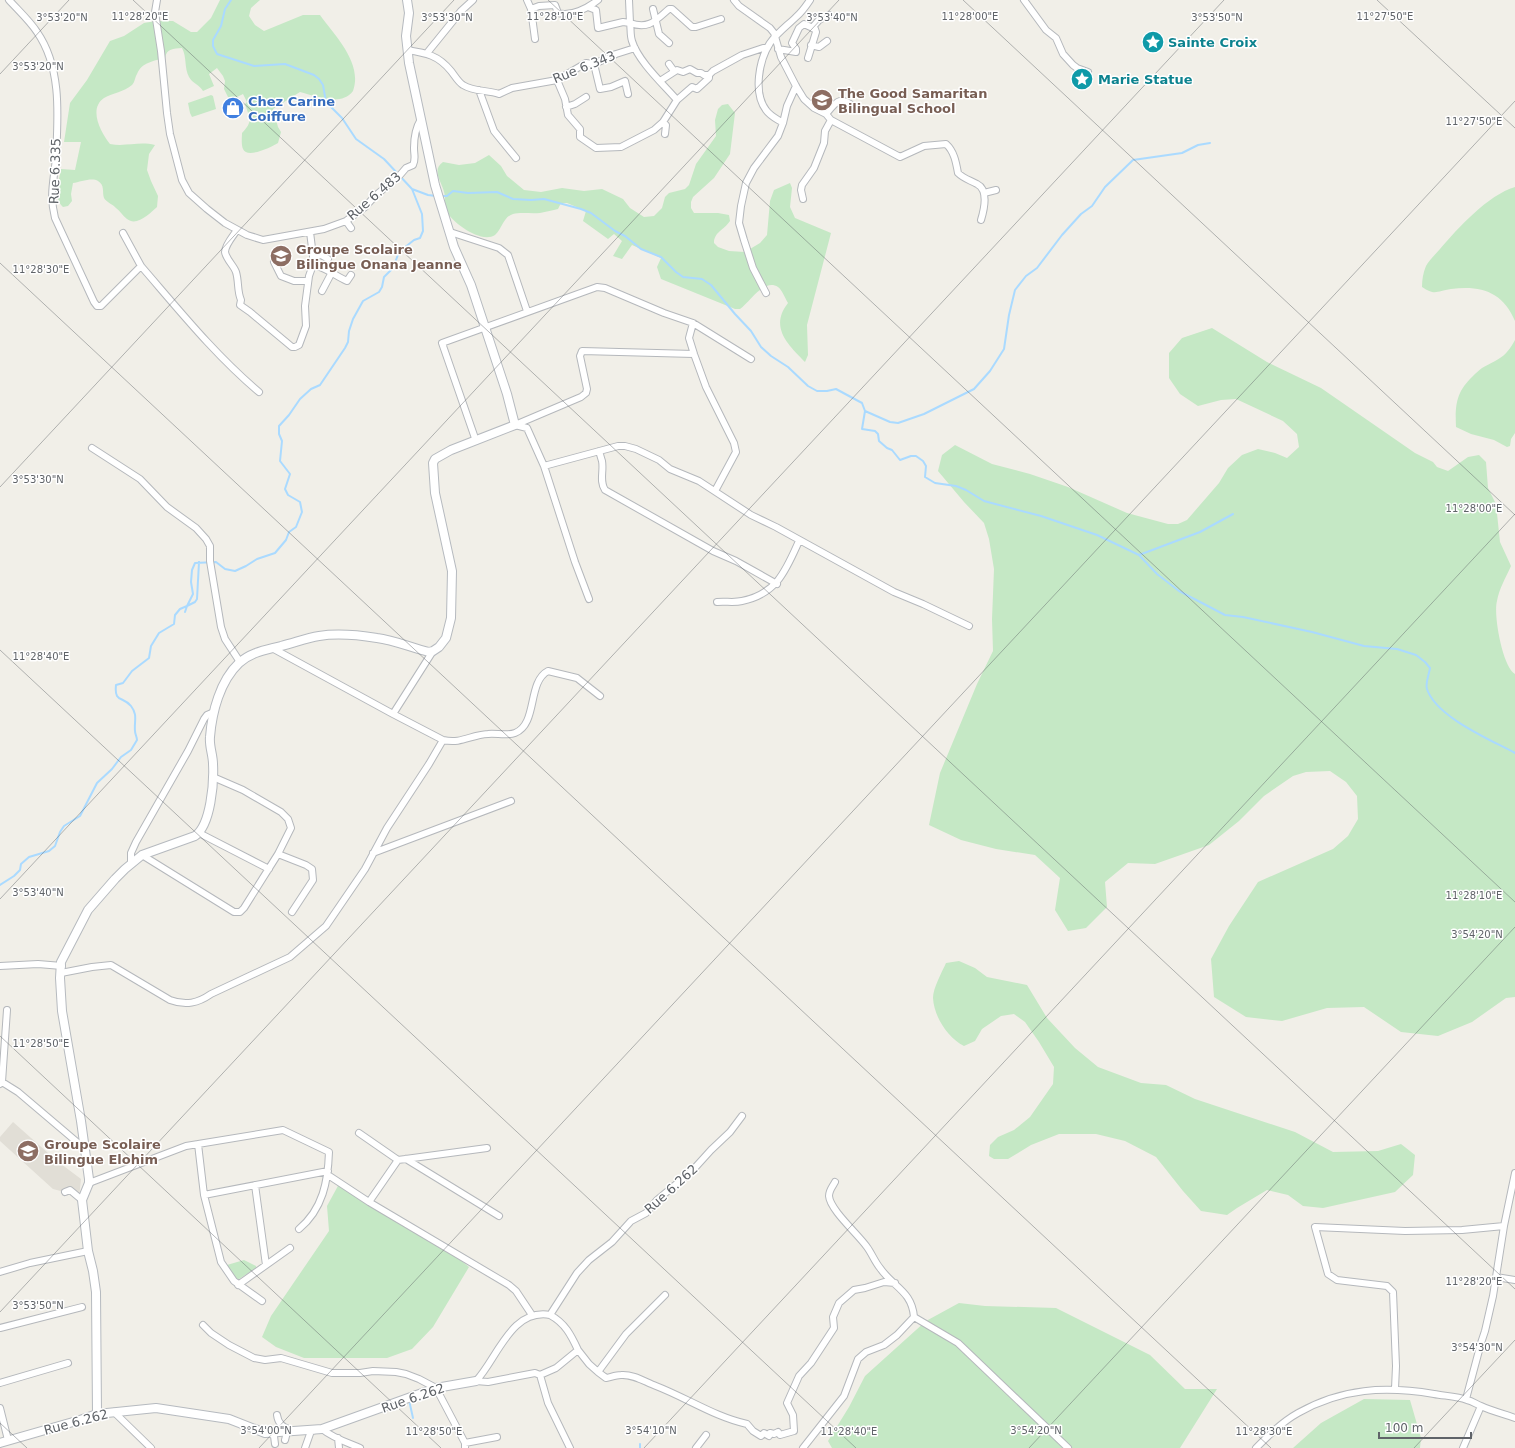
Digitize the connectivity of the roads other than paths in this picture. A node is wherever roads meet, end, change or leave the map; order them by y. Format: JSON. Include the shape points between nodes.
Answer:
{"nodes":[{"id":1,"x":9,"y":0,"type":"edge"},
{"id":2,"x":157,"y":0,"type":"edge"},
{"id":3,"x":407,"y":0,"type":"edge"},
{"id":4,"x":474,"y":0,"type":"edge"},
{"id":5,"x":527,"y":0,"type":"edge"},
{"id":6,"x":598,"y":0,"type":"edge"},
{"id":7,"x":629,"y":0,"type":"edge"},
{"id":8,"x":734,"y":0,"type":"edge"},
{"id":9,"x":810,"y":0,"type":"edge"},
{"id":10,"x":1024,"y":0,"type":"edge"},
{"id":11,"x":588,"y":7,"type":"junction"},
{"id":12,"x":531,"y":9,"type":"junction"},
{"id":13,"x":653,"y":9,"type":"dead end"},
{"id":14,"x":829,"y":15,"type":"dead end"},
{"id":15,"x":721,"y":19,"type":"dead end"},
{"id":16,"x":656,"y":22,"type":"junction"},
{"id":17,"x":630,"y":23,"type":"junction"},
{"id":18,"x":812,"y":28,"type":"junction"},
{"id":19,"x":775,"y":36,"type":"junction"},
{"id":20,"x":535,"y":39,"type":"dead end"},
{"id":21,"x":827,"y":41,"type":"dead end"},
{"id":22,"x":669,"y":43,"type":"dead end"},
{"id":23,"x":811,"y":45,"type":"junction"},
{"id":24,"x":635,"y":48,"type":"junction"},
{"id":25,"x":767,"y":48,"type":"junction"},
{"id":26,"x":778,"y":49,"type":"junction"},
{"id":27,"x":407,"y":50,"type":"junction"},
{"id":28,"x":427,"y":53,"type":"junction"},
{"id":29,"x":808,"y":58,"type":"dead end"},
{"id":30,"x":594,"y":64,"type":"junction"},
{"id":31,"x":669,"y":64,"type":"dead end"},
{"id":32,"x":674,"y":71,"type":"junction"},
{"id":33,"x":1088,"y":72,"type":"dead end"},
{"id":34,"x":709,"y":75,"type":"junction"},
{"id":35,"x":557,"y":80,"type":"junction"},
{"id":36,"x":660,"y":81,"type":"junction"},
{"id":37,"x":796,"y":86,"type":"junction"},
{"id":38,"x":479,"y":90,"type":"junction"},
{"id":39,"x":628,"y":94,"type":"dead end"},
{"id":40,"x":586,"y":97,"type":"dead end"},
{"id":41,"x":677,"y":100,"type":"junction"},
{"id":42,"x":566,"y":107,"type":"junction"},
{"id":43,"x":854,"y":107,"type":"dead end"},
{"id":44,"x":826,"y":114,"type":"junction"},
{"id":45,"x":420,"y":119,"type":"junction"},
{"id":46,"x":832,"y":120,"type":"junction"},
{"id":47,"x":663,"y":122,"type":"junction"},
{"id":48,"x":783,"y":123,"type":"junction"},
{"id":49,"x":665,"y":134,"type":"dead end"},
{"id":50,"x":516,"y":158,"type":"dead end"},
{"id":51,"x":996,"y":190,"type":"dead end"},
{"id":52,"x":984,"y":193,"type":"junction"},
{"id":53,"x":803,"y":199,"type":"dead end"},
{"id":54,"x":981,"y":220,"type":"dead end"},
{"id":55,"x":346,"y":221,"type":"junction"},
{"id":56,"x":351,"y":228,"type":"dead end"},
{"id":57,"x":237,"y":230,"type":"junction"},
{"id":58,"x":310,"y":232,"type":"junction"},
{"id":59,"x":450,"y":232,"type":"junction"},
{"id":60,"x":123,"y":233,"type":"dead end"},
{"id":61,"x":314,"y":256,"type":"junction"},
{"id":62,"x":328,"y":258,"type":"dead end"},
{"id":63,"x":274,"y":262,"type":"dead end"},
{"id":64,"x":313,"y":265,"type":"junction"},
{"id":65,"x":141,"y":266,"type":"junction"},
{"id":66,"x":332,"y":274,"type":"junction"},
{"id":67,"x":351,"y":275,"type":"dead end"},
{"id":68,"x":308,"y":281,"type":"junction"},
{"id":69,"x":322,"y":291,"type":"dead end"},
{"id":70,"x":766,"y":293,"type":"dead end"},
{"id":71,"x":527,"y":311,"type":"junction"},
{"id":72,"x":693,"y":323,"type":"junction"},
{"id":73,"x":484,"y":328,"type":"junction"},
{"id":74,"x":694,"y":354,"type":"junction"},
{"id":75,"x":750,"y":359,"type":"dead end"},
{"id":76,"x":259,"y":392,"type":"dead end"},
{"id":77,"x":515,"y":425,"type":"junction"},
{"id":78,"x":476,"y":441,"type":"junction"},
{"id":79,"x":92,"y":448,"type":"dead end"},
{"id":80,"x":599,"y":452,"type":"junction"},
{"id":81,"x":544,"y":466,"type":"junction"},
{"id":82,"x":714,"y":491,"type":"junction"},
{"id":83,"x":799,"y":540,"type":"junction"},
{"id":84,"x":777,"y":584,"type":"junction"},
{"id":85,"x":589,"y":600,"type":"dead end"},
{"id":86,"x":717,"y":602,"type":"dead end"},
{"id":87,"x":969,"y":626,"type":"dead end"},
{"id":88,"x":272,"y":648,"type":"junction"},
{"id":89,"x":433,"y":651,"type":"junction"},
{"id":90,"x":240,"y":662,"type":"junction"},
{"id":91,"x":600,"y":696,"type":"dead end"},
{"id":92,"x":214,"y":712,"type":"junction"},
{"id":93,"x":393,"y":714,"type":"junction"},
{"id":94,"x":443,"y":740,"type":"junction"},
{"id":95,"x":213,"y":777,"type":"junction"},
{"id":96,"x":511,"y":801,"type":"dead end"},
{"id":97,"x":199,"y":833,"type":"junction"},
{"id":98,"x":373,"y":853,"type":"junction"},
{"id":99,"x":278,"y":854,"type":"junction"},
{"id":100,"x":142,"y":855,"type":"junction"},
{"id":101,"x":131,"y":864,"type":"junction"},
{"id":102,"x":269,"y":869,"type":"junction"},
{"id":103,"x":292,"y":912,"type":"dead end"},
{"id":104,"x":0,"y":966,"type":"edge"},
{"id":105,"x":61,"y":969,"type":"junction"},
{"id":106,"x":7,"y":1010,"type":"dead end"},
{"id":107,"x":1,"y":1083,"type":"edge"},
{"id":108,"x":742,"y":1116,"type":"dead end"},
{"id":109,"x":359,"y":1133,"type":"dead end"},
{"id":110,"x":198,"y":1144,"type":"junction"},
{"id":111,"x":84,"y":1148,"type":"junction"},
{"id":112,"x":487,"y":1148,"type":"dead end"},
{"id":113,"x":406,"y":1159,"type":"junction"},
{"id":114,"x":398,"y":1160,"type":"junction"},
{"id":115,"x":1515,"y":1172,"type":"edge"},
{"id":116,"x":328,"y":1173,"type":"junction"},
{"id":117,"x":835,"y":1182,"type":"dead end"},
{"id":118,"x":89,"y":1183,"type":"junction"},
{"id":119,"x":255,"y":1185,"type":"junction"},
{"id":120,"x":65,"y":1192,"type":"dead end"},
{"id":121,"x":204,"y":1195,"type":"junction"},
{"id":122,"x":82,"y":1200,"type":"junction"},
{"id":123,"x":369,"y":1202,"type":"junction"},
{"id":124,"x":499,"y":1216,"type":"dead end"},
{"id":125,"x":1504,"y":1226,"type":"junction"},
{"id":126,"x":299,"y":1229,"type":"dead end"},
{"id":127,"x":290,"y":1248,"type":"dead end"},
{"id":128,"x":88,"y":1251,"type":"junction"},
{"id":129,"x":266,"y":1265,"type":"junction"},
{"id":130,"x":0,"y":1272,"type":"edge"},
{"id":131,"x":1496,"y":1277,"type":"junction"},
{"id":132,"x":1515,"y":1280,"type":"edge"},
{"id":133,"x":895,"y":1282,"type":"junction"},
{"id":134,"x":238,"y":1285,"type":"junction"},
{"id":135,"x":665,"y":1295,"type":"dead end"},
{"id":136,"x":262,"y":1302,"type":"dead end"},
{"id":137,"x":82,"y":1307,"type":"dead end"},
{"id":138,"x":532,"y":1315,"type":"junction"},
{"id":139,"x":550,"y":1315,"type":"junction"},
{"id":140,"x":914,"y":1317,"type":"junction"},
{"id":141,"x":203,"y":1325,"type":"dead end"},
{"id":142,"x":0,"y":1328,"type":"edge"},
{"id":143,"x":578,"y":1350,"type":"junction"},
{"id":144,"x":68,"y":1363,"type":"dead end"},
{"id":145,"x":598,"y":1372,"type":"junction"},
{"id":146,"x":540,"y":1375,"type":"junction"},
{"id":147,"x":476,"y":1381,"type":"junction"},
{"id":148,"x":0,"y":1383,"type":"edge"},
{"id":149,"x":436,"y":1388,"type":"junction"},
{"id":150,"x":1395,"y":1389,"type":"junction"},
{"id":151,"x":1466,"y":1399,"type":"junction"},
{"id":152,"x":1480,"y":1406,"type":"junction"},
{"id":153,"x":0,"y":1408,"type":"edge"},
{"id":154,"x":114,"y":1412,"type":"junction"},
{"id":155,"x":97,"y":1414,"type":"junction"},
{"id":156,"x":277,"y":1415,"type":"dead end"},
{"id":157,"x":1515,"y":1418,"type":"edge"},
{"id":158,"x":320,"y":1429,"type":"junction"},
{"id":159,"x":270,"y":1433,"type":"junction"},
{"id":160,"x":289,"y":1434,"type":"junction"},
{"id":161,"x":706,"y":1435,"type":"dead end"},
{"id":162,"x":497,"y":1437,"type":"dead end"},
{"id":163,"x":338,"y":1438,"type":"junction"},
{"id":164,"x":8,"y":1440,"type":"junction"},
{"id":165,"x":0,"y":1443,"type":"edge"},
{"id":166,"x":275,"y":1444,"type":"dead end"},
{"id":167,"x":465,"y":1446,"type":"edge"},
{"id":168,"x":151,"y":1448,"type":"edge"},
{"id":169,"x":305,"y":1448,"type":"edge"},
{"id":170,"x":339,"y":1448,"type":"edge"},
{"id":171,"x":360,"y":1448,"type":"edge"},
{"id":172,"x":570,"y":1448,"type":"edge"},
{"id":173,"x":696,"y":1448,"type":"edge"},
{"id":174,"x":803,"y":1448,"type":"edge"},
{"id":175,"x":1068,"y":1448,"type":"edge"},
{"id":176,"x":1256,"y":1448,"type":"edge"},
{"id":177,"x":1463,"y":1448,"type":"edge"}],
"edges":[{"from":1,"to":65,"type":"street","name":"Rue 6.335","via":[[37,32],[52,63],[57,100],[52,204],[55,218],[97,306],[101,306]]},
{"from":2,"to":57,"type":"street","name":"Rue 6.483","via":[[155,12],[167,113],[182,180],[198,202]]},
{"from":3,"to":27,"type":"street"},
{"from":4,"to":28,"type":"street","via":[[461,11]]},
{"from":5,"to":12,"type":"street"},
{"from":6,"to":11,"type":"street"},
{"from":7,"to":17,"type":"street"},
{"from":8,"to":19,"type":"street","via":[[770,28]]},
{"from":9,"to":19,"type":"street","via":[[798,16]]},
{"from":10,"to":33,"type":"street","via":[[1046,30],[1056,38],[1063,54],[1072,65]]},
{"from":11,"to":12,"type":"street","via":[[565,15],[558,13],[555,4]]},
{"from":11,"to":17,"type":"street","via":[[596,10],[598,28],[623,22]]},
{"from":12,"to":20,"type":"street"},
{"from":13,"to":16,"type":"street"},
{"from":14,"to":18,"type":"street","via":[[819,20]]},
{"from":15,"to":16,"type":"street","via":[[692,27],[672,8]]},
{"from":16,"to":17,"type":"street","via":[[642,25]]},
{"from":16,"to":22,"type":"street","via":[[659,34]]},
{"from":17,"to":24,"type":"street","via":[[631,40]]},
{"from":18,"to":23,"type":"street","via":[[816,32]]},
{"from":18,"to":26,"type":"street","via":[[804,24],[799,28],[792,43],[796,52]]},
{"from":19,"to":25,"type":"street"},
{"from":19,"to":26,"type":"street"},
{"from":21,"to":23,"type":"street","via":[[819,47]]},
{"from":23,"to":29,"type":"street"},
{"from":24,"to":30,"type":"street","name":"Rue 6.343"},
{"from":24,"to":36,"type":"street","via":[[643,62]]},
{"from":25,"to":34,"type":"street","via":[[742,54]]},
{"from":25,"to":48,"type":"street","via":[[759,74],[759,95],[770,115]]},
{"from":26,"to":37,"type":"street"},
{"from":27,"to":28,"type":"street","name":"Rue 6.343"},
{"from":27,"to":45,"type":"street","name":"Rue 6.483"},
{"from":28,"to":38,"type":"street","name":"Rue 6.343","via":[[443,63],[461,84]]},
{"from":30,"to":35,"type":"street","name":"Rue 6.343","via":[[586,64]]},
{"from":30,"to":39,"type":"street","via":[[600,89],[625,81]]},
{"from":31,"to":32,"type":"street"},
{"from":32,"to":34,"type":"street","via":[[683,72],[690,68],[697,73]]},
{"from":32,"to":36,"type":"street"},
{"from":34,"to":41,"type":"street","via":[[697,89],[692,88]]},
{"from":35,"to":38,"type":"street","name":"Rue 6.343","via":[[512,88],[499,94]]},
{"from":35,"to":42,"type":"street"},
{"from":36,"to":41,"type":"street"},
{"from":37,"to":44,"type":"street","via":[[814,108]]},
{"from":37,"to":48,"type":"street"},
{"from":38,"to":50,"type":"street","via":[[494,131]]},
{"from":40,"to":42,"type":"street"},
{"from":41,"to":47,"type":"street"},
{"from":42,"to":47,"type":"street","via":[[569,118],[580,129],[580,137],[596,148],[621,147],[654,130]]},
{"from":43,"to":44,"type":"street","via":[[847,100],[842,100],[833,105]]},
{"from":44,"to":46,"type":"street"},
{"from":45,"to":55,"type":"street","name":"Rue 6.483","via":[[417,125],[413,165],[406,168],[365,207]]},
{"from":45,"to":59,"type":"street","via":[[435,185]]},
{"from":46,"to":52,"type":"street","via":[[900,156],[924,146],[946,144],[956,159],[958,173],[980,186]]},
{"from":46,"to":53,"type":"street","via":[[825,131],[824,143],[814,168],[802,185]]},
{"from":47,"to":49,"type":"street","via":[[666,125]]},
{"from":48,"to":70,"type":"street","via":[[778,136],[746,183],[741,206],[740,223],[744,240],[753,268]]},
{"from":51,"to":52,"type":"street"},
{"from":52,"to":54,"type":"street"},
{"from":55,"to":56,"type":"street"},
{"from":55,"to":58,"type":"street","name":"Rue 6.483"},
{"from":57,"to":58,"type":"street","name":"Rue 6.483","via":[[263,240]]},
{"from":57,"to":68,"type":"street","via":[[226,247],[225,254],[236,272],[240,305],[292,347],[299,345],[306,326]]},
{"from":58,"to":61,"type":"street"},
{"from":59,"to":71,"type":"street","via":[[499,248],[508,255]]},
{"from":59,"to":73,"type":"street","via":[[471,285]]},
{"from":60,"to":65,"type":"street"},
{"from":61,"to":62,"type":"street"},
{"from":61,"to":64,"type":"street"},
{"from":63,"to":68,"type":"street","via":[[281,276]]},
{"from":64,"to":66,"type":"street"},
{"from":64,"to":68,"type":"street"},
{"from":65,"to":76,"type":"street","via":[[210,346]]},
{"from":66,"to":67,"type":"street","via":[[347,281]]},
{"from":66,"to":69,"type":"street"},
{"from":71,"to":72,"type":"street","via":[[601,287]]},
{"from":71,"to":73,"type":"street"},
{"from":72,"to":74,"type":"street","via":[[689,338]]},
{"from":72,"to":75,"type":"street"},
{"from":73,"to":77,"type":"street"},
{"from":73,"to":78,"type":"street","via":[[443,341],[442,345]]},
{"from":74,"to":77,"type":"street","via":[[582,351],[580,356],[586,393],[582,397]]},
{"from":74,"to":82,"type":"street","via":[[736,452]]},
{"from":77,"to":78,"type":"street"},
{"from":77,"to":81,"type":"street","via":[[527,428]]},
{"from":78,"to":89,"type":"street","via":[[441,455],[433,463],[435,493],[452,572],[451,618],[443,643]]},
{"from":79,"to":90,"type":"street","via":[[140,479],[166,507],[196,528],[206,539],[210,546],[210,561],[221,627],[225,639]]},
{"from":80,"to":81,"type":"street"},
{"from":80,"to":82,"type":"street","via":[[618,446],[636,449]]},
{"from":80,"to":84,"type":"street","via":[[605,490]]},
{"from":81,"to":85,"type":"street","via":[[574,562]]},
{"from":82,"to":83,"type":"street","via":[[751,515]]},
{"from":83,"to":84,"type":"street"},
{"from":83,"to":87,"type":"street","via":[[894,592]]},
{"from":84,"to":86,"type":"street","via":[[762,594],[742,601]]},
{"from":88,"to":89,"type":"street","via":[[320,636],[352,635],[379,638]]},
{"from":88,"to":90,"type":"street","via":[[255,653]]},
{"from":88,"to":93,"type":"street"},
{"from":89,"to":93,"type":"street"},
{"from":90,"to":92,"type":"street","via":[[221,691]]},
{"from":91,"to":94,"type":"street","via":[[577,678],[548,670],[543,674],[532,700],[529,718],[515,733],[487,734],[454,742]]},
{"from":92,"to":95,"type":"street","via":[[209,738]]},
{"from":92,"to":101,"type":"street","via":[[204,719],[136,842],[131,853]]},
{"from":93,"to":94,"type":"street"},
{"from":94,"to":98,"type":"street"},
{"from":95,"to":97,"type":"street","via":[[208,811]]},
{"from":95,"to":99,"type":"street","via":[[243,790],[281,812],[288,819],[291,828]]},
{"from":96,"to":98,"type":"street"},
{"from":97,"to":100,"type":"street"},
{"from":97,"to":102,"type":"street"},
{"from":98,"to":105,"type":"street","via":[[326,926],[290,957],[191,1003],[178,1003],[111,965]]},
{"from":99,"to":102,"type":"street"},
{"from":99,"to":103,"type":"street","via":[[312,869],[313,880]]},
{"from":100,"to":101,"type":"street"},
{"from":100,"to":102,"type":"street","via":[[234,912],[240,912],[244,908]]},
{"from":101,"to":105,"type":"street","via":[[88,910],[65,954]]},
{"from":104,"to":105,"type":"street","via":[[38,964]]},
{"from":105,"to":111,"type":"street","via":[[62,1011]]},
{"from":106,"to":107,"type":"street"},
{"from":107,"to":111,"type":"street","via":[[18,1092]]},
{"from":108,"to":139,"type":"street","name":"Rue 6.262","via":[[692,1171],[657,1200],[646,1213],[631,1221],[612,1242],[589,1260],[577,1273]]},
{"from":109,"to":114,"type":"street"},
{"from":110,"to":116,"type":"street","via":[[284,1130],[329,1152]]},
{"from":110,"to":118,"type":"street","via":[[186,1146]]},
{"from":110,"to":121,"type":"street"},
{"from":111,"to":118,"type":"street"},
{"from":112,"to":113,"type":"street"},
{"from":113,"to":114,"type":"street"},
{"from":113,"to":124,"type":"street"},
{"from":114,"to":123,"type":"street"},
{"from":115,"to":125,"type":"street"},
{"from":116,"to":119,"type":"street"},
{"from":116,"to":123,"type":"street"},
{"from":116,"to":126,"type":"street","via":[[312,1218]]},
{"from":117,"to":133,"type":"street","via":[[829,1191],[829,1198],[868,1248],[880,1269]]},
{"from":118,"to":122,"type":"street"},
{"from":119,"to":121,"type":"street"},
{"from":119,"to":129,"type":"street"},
{"from":120,"to":122,"type":"street","via":[[70,1190]]},
{"from":121,"to":134,"type":"street","via":[[221,1262]]},
{"from":122,"to":128,"type":"street"},
{"from":123,"to":138,"type":"street","via":[[509,1285]]},
{"from":125,"to":131,"type":"street"},
{"from":125,"to":150,"type":"street","via":[[1406,1231],[1315,1227],[1328,1274],[1338,1280],[1387,1286],[1393,1292]]},
{"from":127,"to":129,"type":"street"},
{"from":128,"to":130,"type":"street"},
{"from":128,"to":155,"type":"street","via":[[96,1292]]},
{"from":129,"to":134,"type":"street"},
{"from":131,"to":132,"type":"street"},
{"from":131,"to":151,"type":"street","via":[[1485,1331]]},
{"from":133,"to":140,"type":"street","via":[[905,1293],[913,1308]]},
{"from":133,"to":145,"type":"street","via":[[884,1282],[854,1290],[839,1302],[833,1317],[834,1328],[812,1362],[799,1376],[787,1403],[793,1416],[794,1432],[780,1435],[778,1432],[770,1433],[769,1436],[764,1433],[761,1436],[747,1424],[712,1413],[641,1379],[622,1375],[606,1378]]},
{"from":134,"to":136,"type":"street"},
{"from":135,"to":145,"type":"street","via":[[626,1334]]},
{"from":137,"to":142,"type":"street"},
{"from":138,"to":139,"type":"street"},
{"from":138,"to":147,"type":"street","via":[[508,1334]]},
{"from":139,"to":143,"type":"street","via":[[564,1325]]},
{"from":140,"to":174,"type":"street","via":[[884,1345],[866,1352],[858,1359],[844,1396]]},
{"from":140,"to":175,"type":"street","via":[[958,1343]]},
{"from":141,"to":149,"type":"street","via":[[229,1345],[254,1358],[281,1358],[332,1373],[396,1372]]},
{"from":143,"to":145,"type":"street","via":[[588,1364]]},
{"from":143,"to":146,"type":"street","via":[[556,1368]]},
{"from":144,"to":148,"type":"street"},
{"from":146,"to":147,"type":"street","via":[[535,1373],[488,1382]]},
{"from":146,"to":172,"type":"street","via":[[548,1403]]},
{"from":147,"to":149,"type":"street","name":"Rue 6.262"},
{"from":149,"to":158,"type":"street","name":"Rue 6.262"},
{"from":149,"to":167,"type":"street"},
{"from":150,"to":151,"type":"street"},
{"from":150,"to":176,"type":"street","via":[[1355,1392],[1325,1400],[1297,1414]]},
{"from":151,"to":152,"type":"street"},
{"from":152,"to":157,"type":"street"},
{"from":152,"to":177,"type":"street"},
{"from":153,"to":164,"type":"street"},
{"from":154,"to":155,"type":"street","name":"Rue 6.262"},
{"from":154,"to":159,"type":"street","name":"Rue 6.262","via":[[156,1408],[229,1419]]},
{"from":154,"to":168,"type":"street"},
{"from":155,"to":164,"type":"street","name":"Rue 6.262"},
{"from":156,"to":160,"type":"street","via":[[278,1422]]},
{"from":158,"to":160,"type":"street","name":"Rue 6.262"},
{"from":158,"to":163,"type":"street"},
{"from":158,"to":169,"type":"street","via":[[311,1431]]},
{"from":159,"to":160,"type":"street","name":"Rue 6.262"},
{"from":159,"to":166,"type":"street","via":[[274,1436]]},
{"from":161,"to":173,"type":"street"},
{"from":162,"to":167,"type":"street"},
{"from":163,"to":170,"type":"street"},
{"from":163,"to":171,"type":"street"},
{"from":164,"to":165,"type":"street","name":"Rue 6.262"}]}
